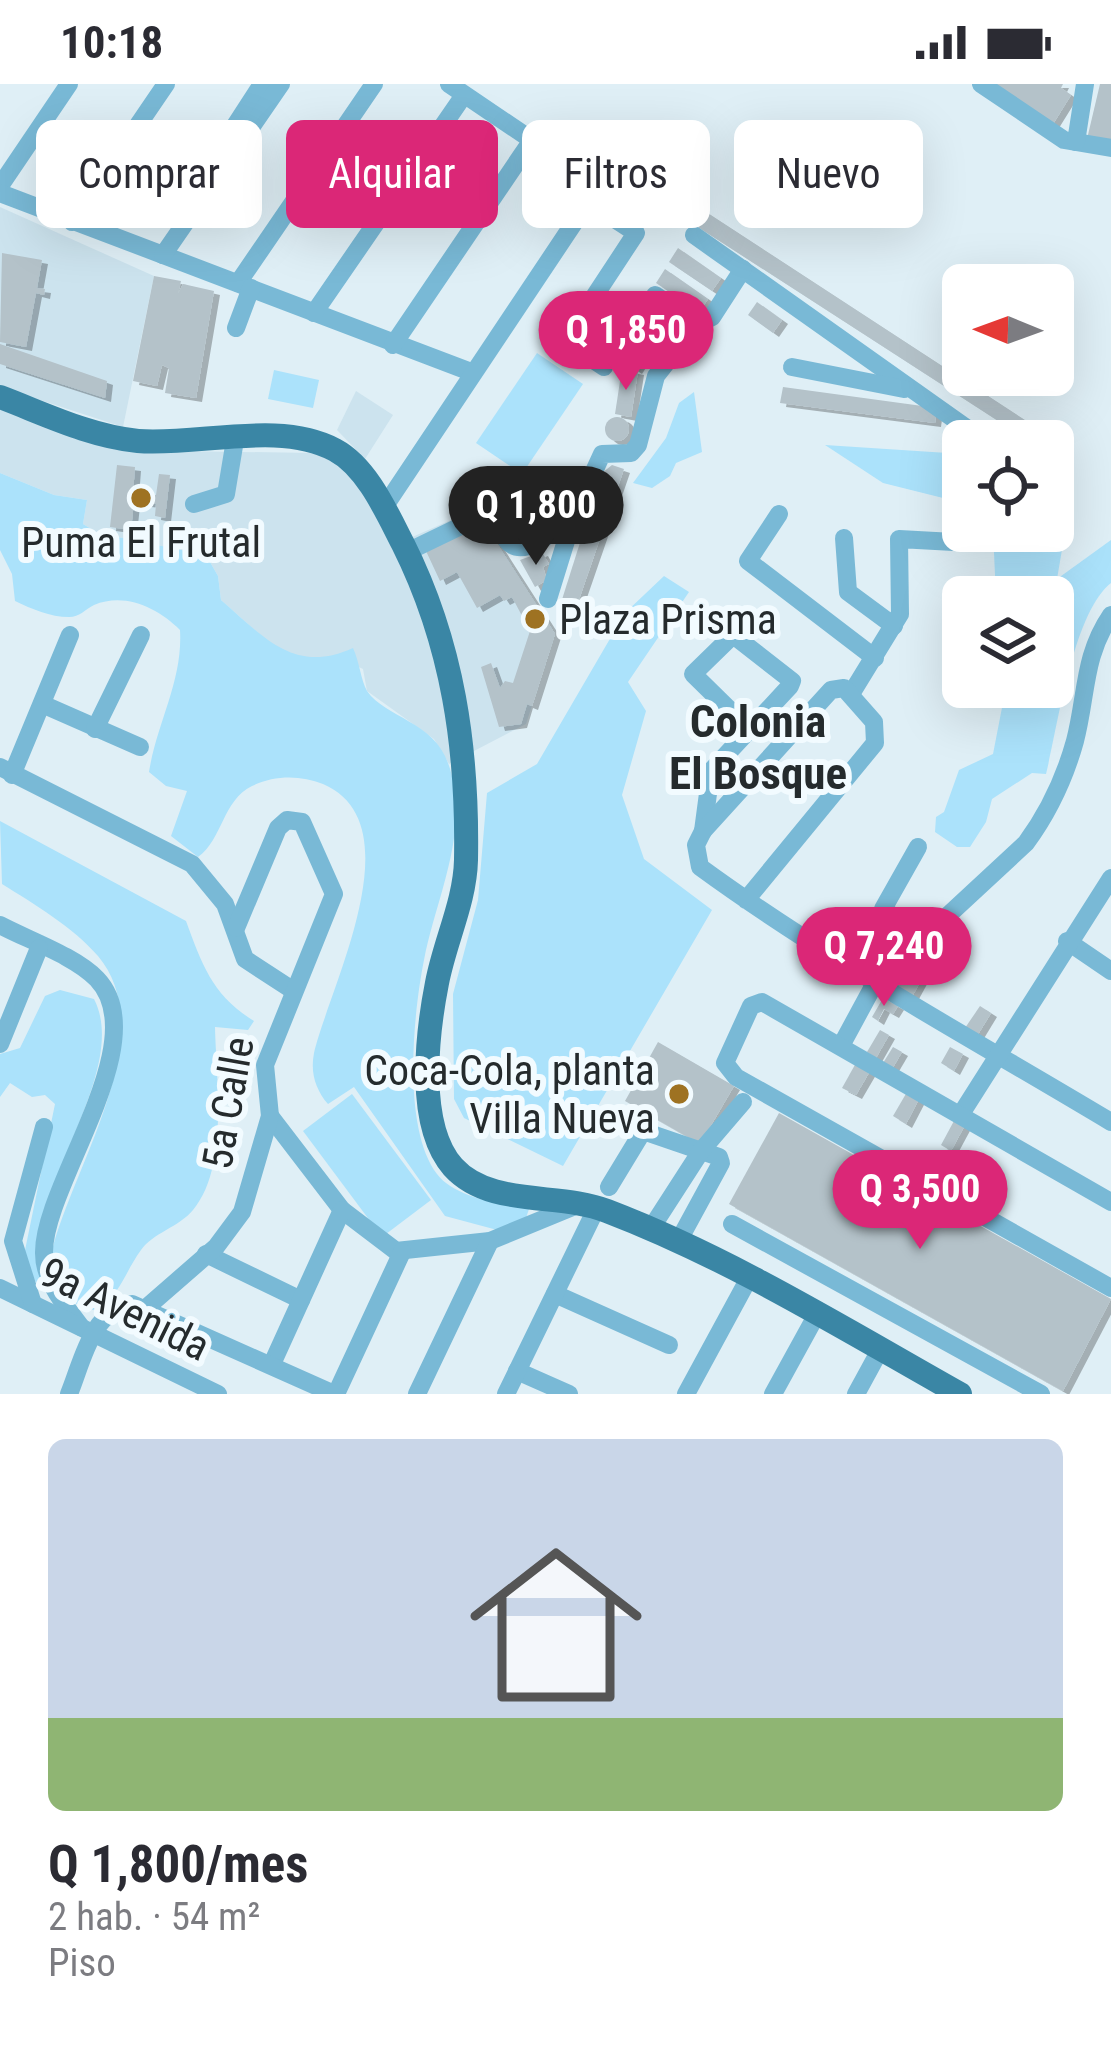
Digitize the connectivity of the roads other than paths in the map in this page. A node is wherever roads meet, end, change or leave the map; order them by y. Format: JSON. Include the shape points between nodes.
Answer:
{"nodes":[{"id":1,"x":69,"y":84,"type":"edge"},
{"id":2,"x":166,"y":84,"type":"edge"},
{"id":3,"x":262,"y":84,"type":"edge"},
{"id":4,"x":281,"y":84,"type":"edge"},
{"id":5,"x":374,"y":84,"type":"edge"},
{"id":6,"x":981,"y":84,"type":"edge"},
{"id":7,"x":1085,"y":84,"type":"edge"},
{"id":8,"x":456,"y":89,"type":"edge"},
{"id":9,"x":141,"y":120,"type":"edge"},
{"id":10,"x":522,"y":133,"type":"edge"},
{"id":11,"x":1076,"y":142,"type":"junction"},
{"id":12,"x":1111,"y":148,"type":"edge"},
{"id":13,"x":522,"y":155,"type":"edge"},
{"id":14,"x":0,"y":189,"type":"edge"},
{"id":15,"x":36,"y":206,"type":"edge"},
{"id":16,"x":89,"y":228,"type":"edge"},
{"id":17,"x":569,"y":228,"type":"edge"},
{"id":18,"x":631,"y":228,"type":"edge"},
{"id":19,"x":694,"y":235,"type":"dead end"},
{"id":20,"x":158,"y":253,"type":"junction"},
{"id":21,"x":742,"y":269,"type":"junction"},
{"id":22,"x":244,"y":286,"type":"junction"},
{"id":23,"x":655,"y":296,"type":"dead end"},
{"id":24,"x":314,"y":313,"type":"junction"},
{"id":25,"x":697,"y":325,"type":"junction"},
{"id":26,"x":236,"y":328,"type":"dead end"},
{"id":27,"x":393,"y":344,"type":"junction"},
{"id":28,"x":792,"y":367,"type":"dead end"},
{"id":29,"x":604,"y":368,"type":"dead end"},
{"id":30,"x":471,"y":372,"type":"junction"},
{"id":31,"x":915,"y":392,"type":"junction"},
{"id":32,"x":0,"y":397,"type":"edge"},
{"id":33,"x":955,"y":420,"type":"edge"},
{"id":34,"x":235,"y":440,"type":"junction"},
{"id":35,"x":194,"y":504,"type":"dead end"},
{"id":36,"x":382,"y":508,"type":"junction"},
{"id":37,"x":779,"y":514,"type":"dead end"},
{"id":38,"x":574,"y":515,"type":"junction"},
{"id":39,"x":844,"y":538,"type":"dead end"},
{"id":40,"x":537,"y":541,"type":"junction"},
{"id":41,"x":942,"y":541,"type":"edge"},
{"id":42,"x":406,"y":552,"type":"junction"},
{"id":43,"x":557,"y":565,"type":"junction"},
{"id":44,"x":548,"y":598,"type":"dead end"},
{"id":45,"x":1111,"y":615,"type":"edge"},
{"id":46,"x":894,"y":626,"type":"junction"},
{"id":47,"x":70,"y":635,"type":"dead end"},
{"id":48,"x":141,"y":635,"type":"dead end"},
{"id":49,"x":875,"y":658,"type":"junction"},
{"id":50,"x":851,"y":694,"type":"junction"},
{"id":51,"x":42,"y":704,"type":"junction"},
{"id":52,"x":95,"y":729,"type":"junction"},
{"id":53,"x":749,"y":729,"type":"junction"},
{"id":54,"x":140,"y":748,"type":"dead end"},
{"id":55,"x":6,"y":771,"type":"edge"},
{"id":56,"x":703,"y":831,"type":"junction"},
{"id":57,"x":918,"y":847,"type":"dead end"},
{"id":58,"x":1111,"y":878,"type":"edge"},
{"id":59,"x":746,"y":900,"type":"junction"},
{"id":60,"x":0,"y":925,"type":"edge"},
{"id":61,"x":236,"y":928,"type":"junction"},
{"id":62,"x":923,"y":937,"type":"junction"},
{"id":63,"x":1067,"y":941,"type":"junction"},
{"id":64,"x":39,"y":948,"type":"junction"},
{"id":65,"x":1111,"y":971,"type":"edge"},
{"id":66,"x":875,"y":983,"type":"junction"},
{"id":67,"x":294,"y":991,"type":"junction"},
{"id":68,"x":0,"y":1044,"type":"edge"},
{"id":69,"x":842,"y":1044,"type":"junction"},
{"id":70,"x":996,"y":1053,"type":"junction"},
{"id":71,"x":743,"y":1102,"type":"dead end"},
{"id":72,"x":961,"y":1114,"type":"junction"},
{"id":73,"x":270,"y":1116,"type":"junction"},
{"id":74,"x":1111,"y":1122,"type":"edge"},
{"id":75,"x":44,"y":1126,"type":"dead end"},
{"id":76,"x":700,"y":1150,"type":"junction"},
{"id":77,"x":596,"y":1199,"type":"junction"},
{"id":78,"x":1111,"y":1202,"type":"edge"},
{"id":79,"x":342,"y":1210,"type":"junction"},
{"id":80,"x":732,"y":1224,"type":"dead end"},
{"id":81,"x":650,"y":1230,"type":"junction"},
{"id":82,"x":6,"y":1238,"type":"edge"},
{"id":83,"x":490,"y":1241,"type":"junction"},
{"id":84,"x":678,"y":1243,"type":"junction"},
{"id":85,"x":402,"y":1252,"type":"junction"},
{"id":86,"x":206,"y":1254,"type":"junction"},
{"id":87,"x":794,"y":1259,"type":"junction"},
{"id":88,"x":748,"y":1278,"type":"junction"},
{"id":89,"x":0,"y":1288,"type":"edge"},
{"id":90,"x":1111,"y":1288,"type":"edge"},
{"id":91,"x":775,"y":1292,"type":"junction"},
{"id":92,"x":555,"y":1294,"type":"junction"},
{"id":93,"x":301,"y":1300,"type":"junction"},
{"id":94,"x":33,"y":1304,"type":"junction"},
{"id":95,"x":146,"y":1308,"type":"junction"},
{"id":96,"x":817,"y":1314,"type":"junction"},
{"id":97,"x":87,"y":1330,"type":"junction"},
{"id":98,"x":669,"y":1345,"type":"dead end"},
{"id":99,"x":880,"y":1350,"type":"junction"},
{"id":100,"x":272,"y":1364,"type":"junction"},
{"id":101,"x":517,"y":1370,"type":"junction"},
{"id":102,"x":206,"y":1391,"type":"edge"},
{"id":103,"x":952,"y":1392,"type":"edge"},
{"id":104,"x":70,"y":1394,"type":"edge"},
{"id":105,"x":335,"y":1394,"type":"edge"},
{"id":106,"x":417,"y":1394,"type":"edge"},
{"id":107,"x":506,"y":1394,"type":"edge"},
{"id":108,"x":569,"y":1394,"type":"edge"},
{"id":109,"x":686,"y":1394,"type":"edge"},
{"id":110,"x":772,"y":1394,"type":"edge"},
{"id":111,"x":856,"y":1394,"type":"edge"},
{"id":112,"x":1041,"y":1394,"type":"edge"}],
"edges":[{"from":1,"to":14,"type":"street"},
{"from":2,"to":9,"type":"street"},
{"from":3,"to":20,"type":"street"},
{"from":4,"to":20,"type":"street"},
{"from":5,"to":22,"type":"street"},
{"from":6,"to":11,"type":"street"},
{"from":7,"to":11,"type":"street"},
{"from":8,"to":10,"type":"street"},
{"from":8,"to":24,"type":"street"},
{"from":11,"to":12,"type":"street"},
{"from":13,"to":27,"type":"street"},
{"from":14,"to":15,"type":"street"},
{"from":16,"to":20,"type":"street"},
{"from":17,"to":30,"type":"street"},
{"from":18,"to":29,"type":"street","via":[[636,233],[565,341]]},
{"from":19,"to":21,"type":"street"},
{"from":20,"to":22,"type":"street"},
{"from":21,"to":25,"type":"street","via":[[712,317]]},
{"from":21,"to":31,"type":"street"},
{"from":22,"to":24,"type":"street"},
{"from":22,"to":26,"type":"street"},
{"from":23,"to":25,"type":"street"},
{"from":24,"to":27,"type":"street"},
{"from":25,"to":38,"type":"street","via":[[656,376],[638,445],[631,453],[602,454]]},
{"from":27,"to":30,"type":"street"},
{"from":28,"to":31,"type":"street"},
{"from":30,"to":36,"type":"street"},
{"from":31,"to":33,"type":"street"},
{"from":32,"to":34,"type":"main road","via":[[112,437]]},
{"from":34,"to":35,"type":"street","via":[[226,494]]},
{"from":34,"to":36,"type":"main road","via":[[331,448],[352,462]]},
{"from":36,"to":42,"type":"main road"},
{"from":37,"to":49,"type":"street","via":[[748,560]]},
{"from":38,"to":40,"type":"street"},
{"from":38,"to":43,"type":"street"},
{"from":39,"to":46,"type":"street","via":[[848,592]]},
{"from":40,"to":42,"type":"street","via":[[510,544],[490,512]]},
{"from":40,"to":43,"type":"street"},
{"from":41,"to":46,"type":"street","via":[[899,539]]},
{"from":42,"to":77,"type":"main road","via":[[453,673],[465,825],[463,890],[434,1006],[434,1133],[473,1183]]},
{"from":43,"to":44,"type":"street"},
{"from":45,"to":62,"type":"street","via":[[1088,659],[1075,740],[1041,822]]},
{"from":46,"to":49,"type":"street"},
{"from":47,"to":51,"type":"street"},
{"from":48,"to":52,"type":"street"},
{"from":49,"to":50,"type":"street"},
{"from":50,"to":56,"type":"street","via":[[831,690]]},
{"from":50,"to":59,"type":"street","via":[[874,722],[875,742]]},
{"from":51,"to":52,"type":"street"},
{"from":51,"to":55,"type":"street"},
{"from":52,"to":54,"type":"street"},
{"from":53,"to":53,"type":"street","via":[[792,681],[733,634],[693,674]]},
{"from":53,"to":56,"type":"street","via":[[711,771]]},
{"from":55,"to":61,"type":"street","via":[[179,855],[213,888]]},
{"from":56,"to":59,"type":"street","via":[[700,867]]},
{"from":57,"to":62,"type":"street","via":[[883,908]]},
{"from":58,"to":63,"type":"street"},
{"from":59,"to":66,"type":"street"},
{"from":60,"to":64,"type":"street"},
{"from":61,"to":67,"type":"street","via":[[245,959]]},
{"from":61,"to":67,"type":"street","name":"5a Calle","via":[[278,828],[291,819],[308,828],[334,893]]},
{"from":62,"to":66,"type":"street"},
{"from":63,"to":65,"type":"street"},
{"from":63,"to":70,"type":"street"},
{"from":64,"to":68,"type":"street"},
{"from":64,"to":97,"type":"street","via":[[94,975],[113,1018],[96,1102],[45,1243],[50,1279]]},
{"from":66,"to":69,"type":"street"},
{"from":66,"to":70,"type":"street"},
{"from":67,"to":73,"type":"street","name":"5a Calle","via":[[265,1065]]},
{"from":69,"to":72,"type":"street"},
{"from":69,"to":90,"type":"street","via":[[762,1002],[751,1006],[725,1064]]},
{"from":70,"to":72,"type":"street"},
{"from":70,"to":74,"type":"street"},
{"from":71,"to":76,"type":"street"},
{"from":72,"to":78,"type":"street"},
{"from":73,"to":79,"type":"street"},
{"from":73,"to":86,"type":"street","name":"5a Calle","via":[[242,1212]]},
{"from":75,"to":82,"type":"street"},
{"from":76,"to":77,"type":"street","via":[[643,1131]]},
{"from":76,"to":81,"type":"street"},
{"from":76,"to":84,"type":"street","via":[[721,1163]]},
{"from":77,"to":81,"type":"main road"},
{"from":77,"to":83,"type":"street"},
{"from":77,"to":92,"type":"street"},
{"from":79,"to":85,"type":"street"},
{"from":79,"to":93,"type":"street"},
{"from":80,"to":87,"type":"street"},
{"from":81,"to":84,"type":"main road"},
{"from":82,"to":94,"type":"street"},
{"from":83,"to":85,"type":"street"},
{"from":83,"to":106,"type":"street"},
{"from":84,"to":88,"type":"main road"},
{"from":85,"to":105,"type":"street"},
{"from":86,"to":93,"type":"street"},
{"from":86,"to":95,"type":"street","name":"5a Calle"},
{"from":87,"to":91,"type":"street"},
{"from":87,"to":112,"type":"street"},
{"from":88,"to":91,"type":"main road"},
{"from":88,"to":109,"type":"street"},
{"from":89,"to":94,"type":"street","name":"9a Avenida"},
{"from":91,"to":96,"type":"main road"},
{"from":92,"to":98,"type":"street"},
{"from":92,"to":101,"type":"street"},
{"from":93,"to":100,"type":"street"},
{"from":94,"to":97,"type":"street","name":"9a Avenida"},
{"from":95,"to":97,"type":"street","name":"5a Calle","via":[[117,1307]]},
{"from":95,"to":100,"type":"street"},
{"from":96,"to":99,"type":"main road"},
{"from":96,"to":110,"type":"street"},
{"from":97,"to":102,"type":"street","name":"9a Avenida"},
{"from":97,"to":104,"type":"street"},
{"from":99,"to":103,"type":"main road"},
{"from":99,"to":111,"type":"street"},
{"from":100,"to":105,"type":"street"},
{"from":101,"to":107,"type":"street"},
{"from":101,"to":108,"type":"street"}]}
